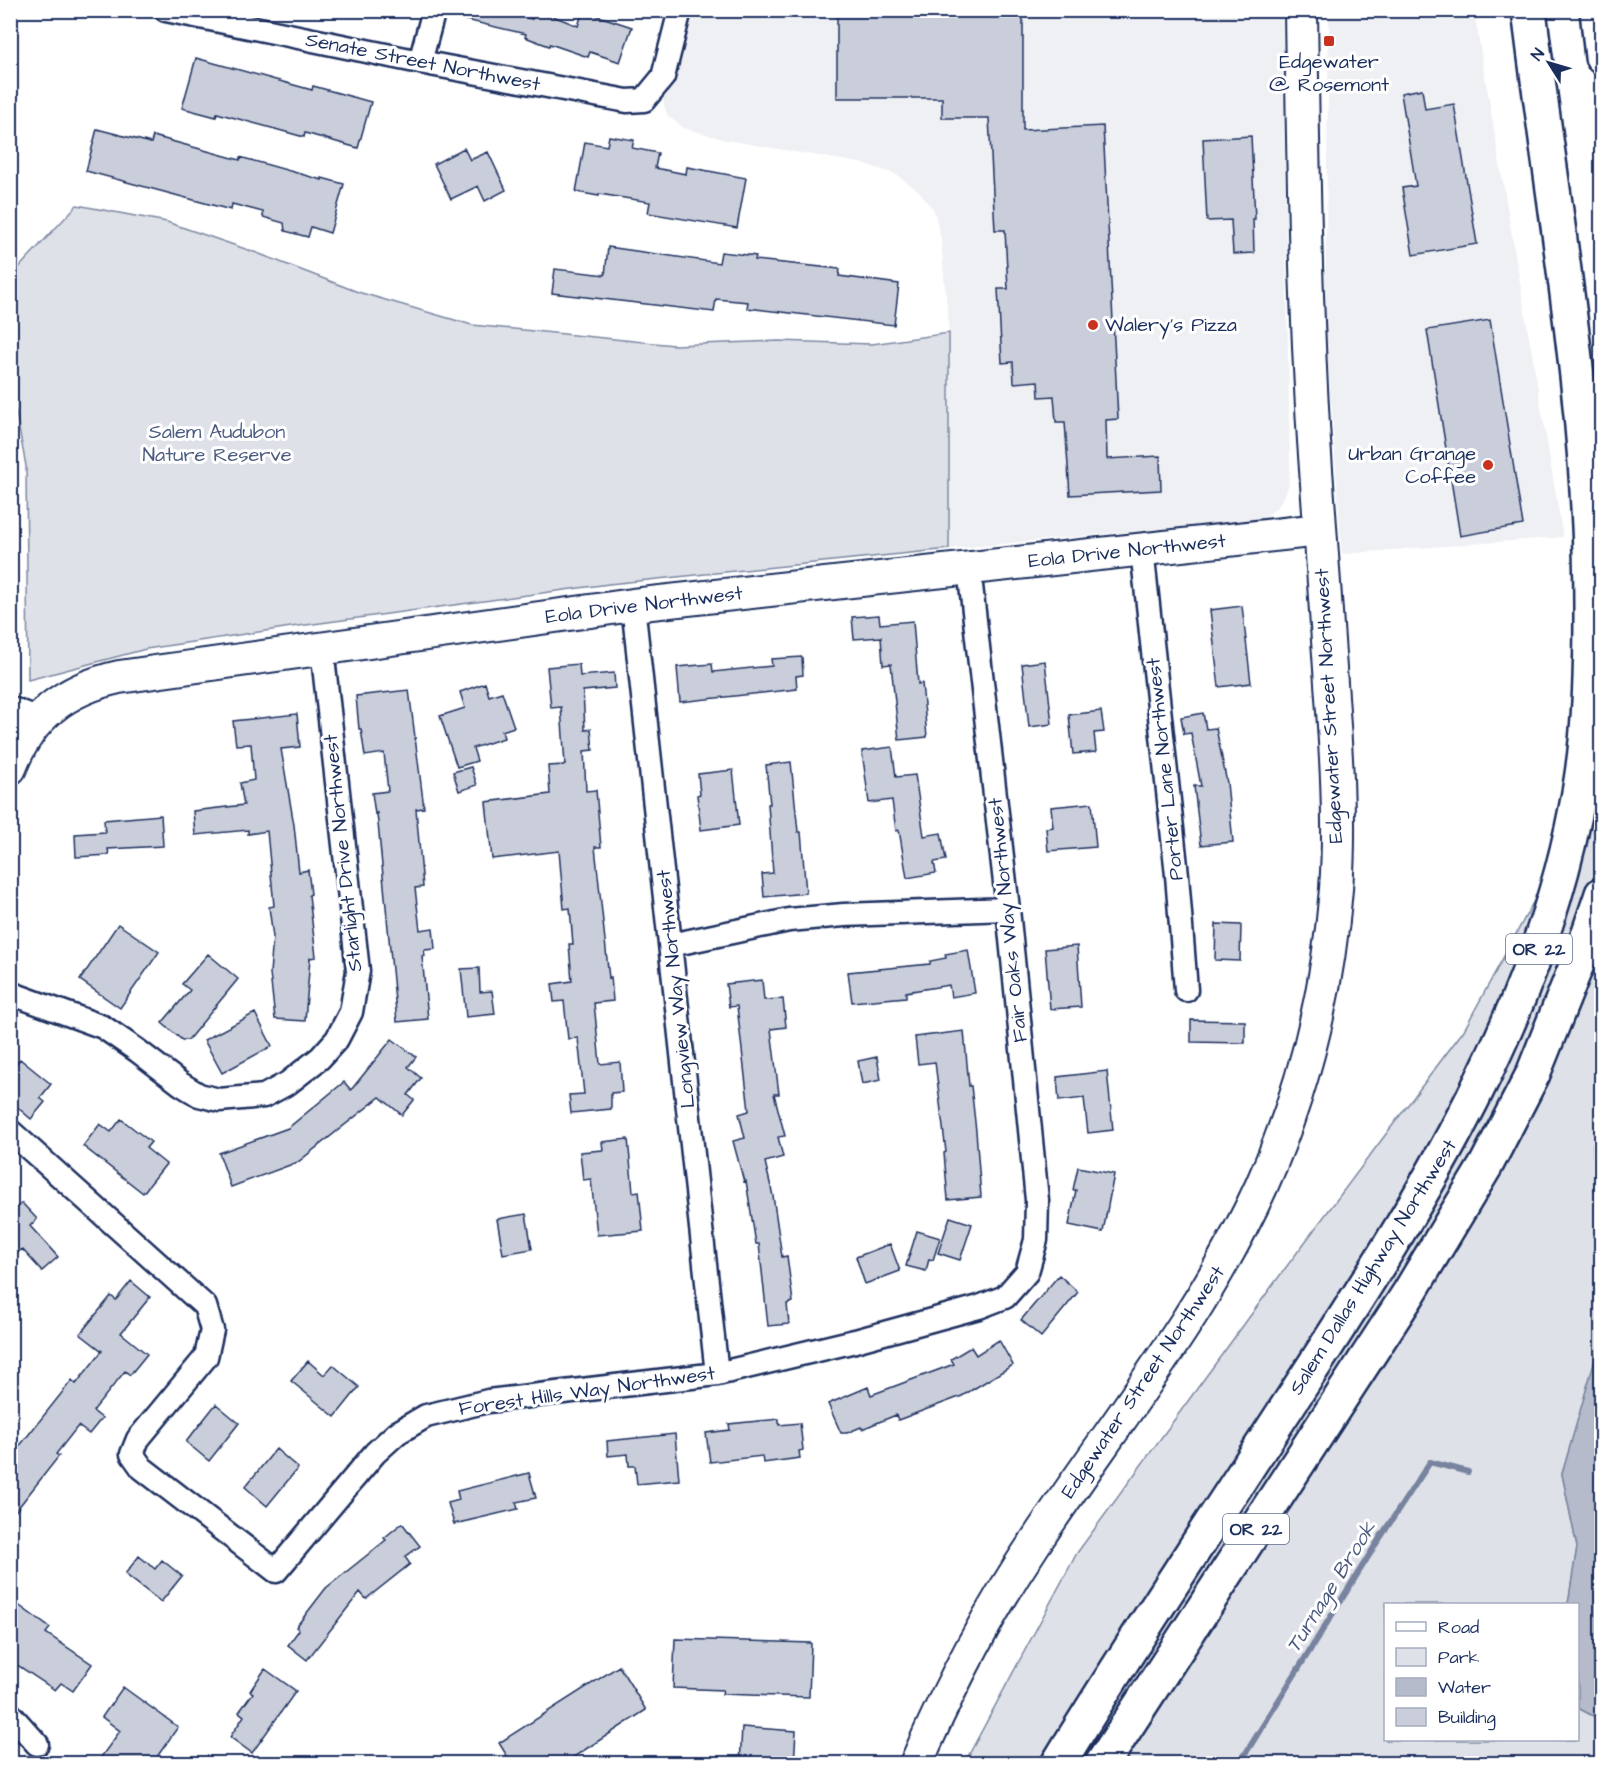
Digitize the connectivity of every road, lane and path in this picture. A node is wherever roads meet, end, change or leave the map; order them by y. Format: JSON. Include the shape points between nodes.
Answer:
{"nodes":[{"id":1,"x":434,"y":10,"type":"edge"},
{"id":2,"x":680,"y":10,"type":"edge"},
{"id":3,"x":1301,"y":10,"type":"edge"},
{"id":4,"x":1529,"y":10,"type":"edge"},
{"id":5,"x":1597,"y":10,"type":"edge"},
{"id":6,"x":178,"y":12,"type":"edge"},
{"id":7,"x":1602,"y":57,"type":"edge"},
{"id":8,"x":420,"y":62,"type":"junction"},
{"id":9,"x":1320,"y":530,"type":"junction"},
{"id":10,"x":1142,"y":549,"type":"junction"},
{"id":11,"x":969,"y":568,"type":"junction"},
{"id":12,"x":633,"y":605,"type":"junction"},
{"id":13,"x":322,"y":648,"type":"junction"},
{"id":14,"x":10,"y":708,"type":"edge"},
{"id":15,"x":39,"y":719,"type":"junction"},
{"id":16,"x":10,"y":768,"type":"edge"},
{"id":17,"x":1602,"y":894,"type":"edge"},
{"id":18,"x":1008,"y":909,"type":"junction"},
{"id":19,"x":671,"y":945,"type":"junction"},
{"id":20,"x":1186,"y":990,"type":"dead end"},
{"id":21,"x":10,"y":993,"type":"edge"},
{"id":22,"x":10,"y":1131,"type":"edge"},
{"id":23,"x":1027,"y":1272,"type":"joint"},
{"id":24,"x":717,"y":1374,"type":"junction"},
{"id":25,"x":10,"y":1714,"type":"edge"},
{"id":26,"x":37,"y":1744,"type":"dead end"},
{"id":27,"x":916,"y":1764,"type":"edge"},
{"id":28,"x":1058,"y":1764,"type":"edge"},
{"id":29,"x":1102,"y":1764,"type":"edge"}],
"edges":[{"from":1,"to":8,"type":"street"},
{"from":2,"to":8,"type":"street","name":"Senate Street Northwest","via":[[663,77],[644,100],[627,101]]},
{"from":3,"to":9,"type":"main road","name":"Edgewater Street Northwest","via":[[1308,342]]},
{"from":4,"to":28,"type":"highway","name":"Salem Dallas Highway Northwest","number":"OR 22","via":[[1582,423],[1591,571],[1590,689],[1580,785],[1565,864],[1517,1006],[1433,1175],[1377,1269]]},
{"from":5,"to":7,"type":"highway"},
{"from":6,"to":8,"type":"street","name":"Senate Street Northwest"},
{"from":9,"to":10,"type":"main road","name":"Eola Drive Northwest"},
{"from":9,"to":27,"type":"main road","name":"Edgewater Street Northwest","via":[[1335,738],[1336,887],[1316,1023],[1288,1119],[1263,1184],[1215,1277],[1010,1581]]},
{"from":10,"to":11,"type":"main road","name":"Eola Drive Northwest"},
{"from":10,"to":20,"type":"street","name":"Porter Lane Northwest"},
{"from":11,"to":12,"type":"main road","name":"Eola Drive Northwest"},
{"from":11,"to":18,"type":"street","name":"Fair Oaks Way Northwest"},
{"from":12,"to":13,"type":"main road","name":"Eola Drive Northwest"},
{"from":12,"to":19,"type":"street","name":"Longview Way Northwest"},
{"from":13,"to":15,"type":"main road","name":"Eola Drive Northwest","via":[[99,682],[67,696]]},
{"from":13,"to":21,"type":"street","name":"Starlight Drive Northwest","via":[[358,971],[351,1012],[320,1058],[264,1096],[219,1100],[199,1095],[181,1084],[103,1027]]},
{"from":14,"to":15,"type":"street"},
{"from":15,"to":16,"type":"main road","name":"Eola Drive Northwest"},
{"from":17,"to":29,"type":"highway","number":"OR 22","via":[[1533,1074],[1486,1165],[1409,1293]]},
{"from":18,"to":19,"type":"street","via":[[789,920]]},
{"from":18,"to":23,"type":"street","name":"Fair Oaks Way Northwest","via":[[1037,1200],[1036,1240]]},
{"from":19,"to":24,"type":"street","name":"Longview Way Northwest"},
{"from":22,"to":24,"type":"street","name":"Forest Hills Way Northwest","via":[[205,1306],[212,1330],[206,1358],[138,1439],[132,1454],[142,1468],[276,1570],[375,1453],[426,1416],[488,1401]]},
{"from":23,"to":24,"type":"street","name":"Forest Hills Way Northwest","via":[[1005,1297],[979,1307]]},
{"from":25,"to":26,"type":"street"}]}
